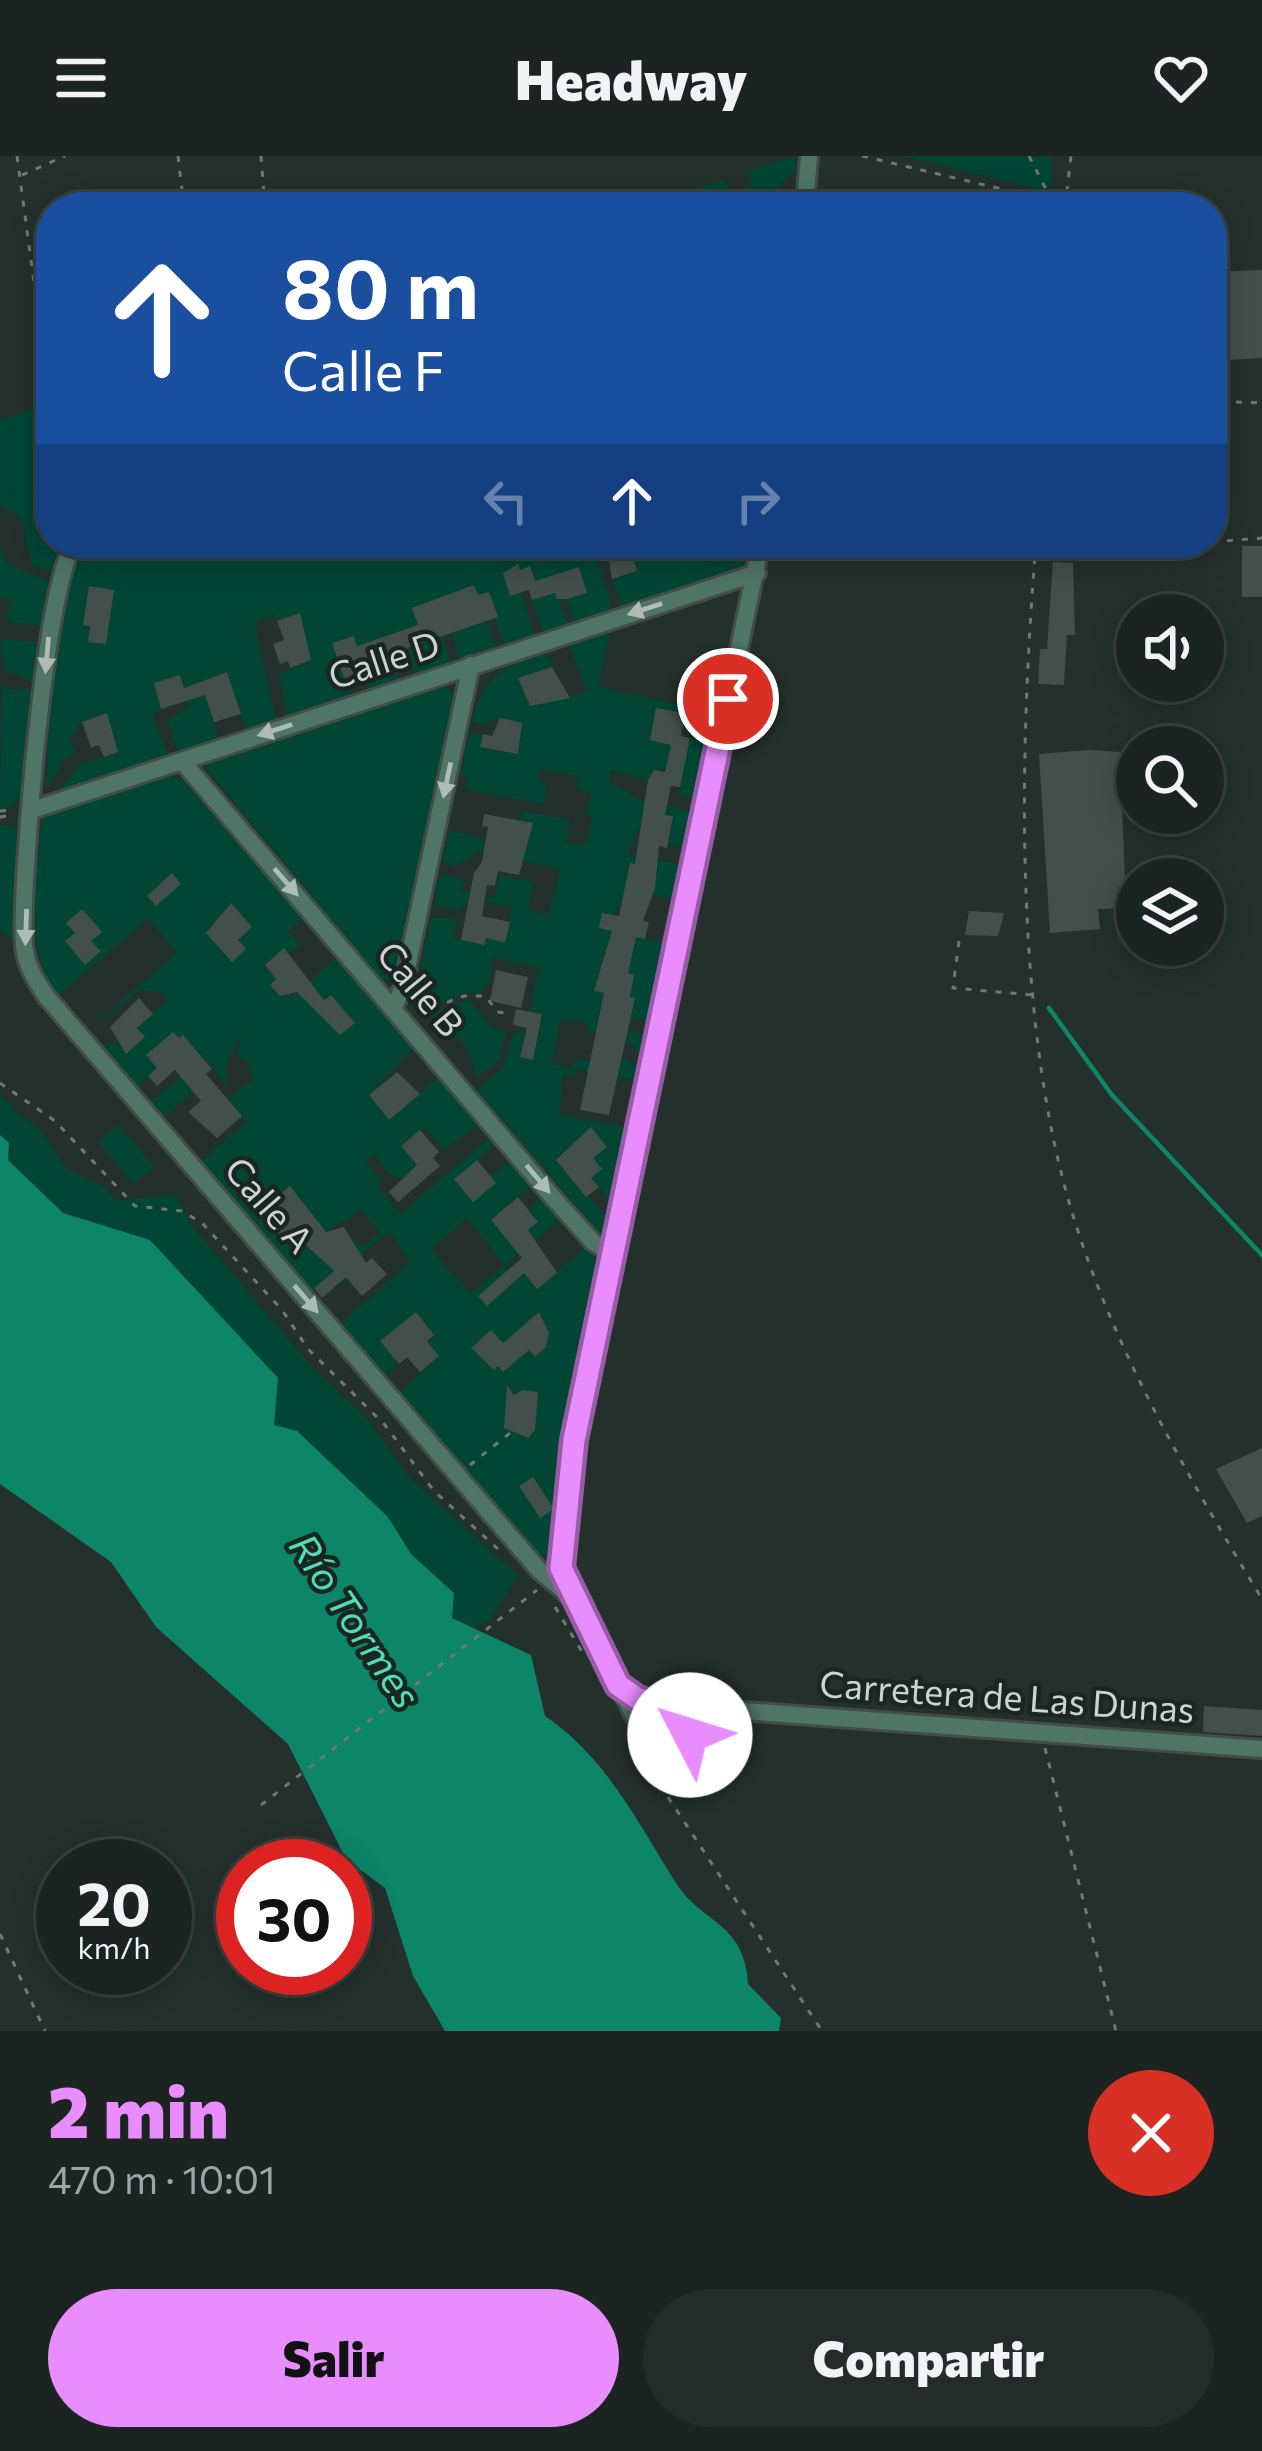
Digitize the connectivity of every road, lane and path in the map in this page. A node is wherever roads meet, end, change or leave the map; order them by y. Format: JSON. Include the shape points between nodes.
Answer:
{"nodes":[{"id":1,"x":17,"y":156,"type":"edge"},
{"id":2,"x":65,"y":156,"type":"edge"},
{"id":3,"x":178,"y":156,"type":"edge"},
{"id":4,"x":261,"y":156,"type":"edge"},
{"id":5,"x":809,"y":156,"type":"edge"},
{"id":6,"x":862,"y":156,"type":"edge"},
{"id":7,"x":1029,"y":156,"type":"edge"},
{"id":8,"x":1071,"y":156,"type":"edge"},
{"id":9,"x":20,"y":176,"type":"junction"},
{"id":10,"x":182,"y":192,"type":"edge"},
{"id":11,"x":264,"y":192,"type":"edge"},
{"id":12,"x":806,"y":192,"type":"edge"},
{"id":13,"x":1016,"y":192,"type":"edge"},
{"id":14,"x":1049,"y":192,"type":"edge"},
{"id":15,"x":1067,"y":192,"type":"edge"},
{"id":16,"x":36,"y":297,"type":"edge"},
{"id":17,"x":1236,"y":403,"type":"dead end"},
{"id":18,"x":1262,"y":403,"type":"edge"},
{"id":19,"x":1262,"y":538,"type":"edge"},
{"id":20,"x":1227,"y":541,"type":"edge"},
{"id":21,"x":69,"y":558,"type":"edge"},
{"id":22,"x":759,"y":558,"type":"edge"},
{"id":23,"x":1035,"y":558,"type":"edge"},
{"id":24,"x":757,"y":573,"type":"junction"},
{"id":25,"x":471,"y":665,"type":"junction"},
{"id":26,"x":182,"y":761,"type":"junction"},
{"id":27,"x":32,"y":810,"type":"junction"},
{"id":28,"x":8,"y":816,"type":"dead end"},
{"id":29,"x":0,"y":817,"type":"edge"},
{"id":30,"x":959,"y":941,"type":"dead end"},
{"id":31,"x":1034,"y":995,"type":"junction"},
{"id":32,"x":407,"y":1012,"type":"junction"},
{"id":33,"x":512,"y":1014,"type":"dead end"},
{"id":34,"x":0,"y":1083,"type":"edge"},
{"id":35,"x":612,"y":1254,"type":"junction"},
{"id":36,"x":510,"y":1433,"type":"dead end"},
{"id":37,"x":477,"y":1458,"type":"dead end"},
{"id":38,"x":511,"y":1561,"type":"dead end"},
{"id":39,"x":524,"y":1575,"type":"dead end"},
{"id":40,"x":538,"y":1589,"type":"junction"},
{"id":41,"x":572,"y":1598,"type":"junction"},
{"id":42,"x":1262,"y":1599,"type":"edge"},
{"id":43,"x":590,"y":1664,"type":"dead end"},
{"id":44,"x":618,"y":1685,"type":"junction"},
{"id":45,"x":668,"y":1705,"type":"junction"},
{"id":46,"x":747,"y":1712,"type":"junction"},
{"id":47,"x":1043,"y":1734,"type":"junction"},
{"id":48,"x":690,"y":1735,"type":"junction"},
{"id":49,"x":636,"y":1736,"type":"junction"},
{"id":50,"x":1262,"y":1749,"type":"edge"},
{"id":51,"x":261,"y":1805,"type":"dead end"},
{"id":52,"x":0,"y":1934,"type":"edge"},
{"id":53,"x":46,"y":2031,"type":"edge"},
{"id":54,"x":822,"y":2031,"type":"edge"},
{"id":55,"x":1116,"y":2031,"type":"edge"}],
"edges":[{"from":1,"to":9,"type":"path"},
{"from":2,"to":9,"type":"path"},
{"from":3,"to":10,"type":"path"},
{"from":4,"to":11,"type":"path"},
{"from":5,"to":12,"type":"street"},
{"from":6,"to":13,"type":"path"},
{"from":7,"to":14,"type":"path"},
{"from":8,"to":15,"type":"path"},
{"from":9,"to":16,"type":"path"},
{"from":17,"to":18,"type":"path"},
{"from":19,"to":20,"type":"path"},
{"from":21,"to":27,"type":"street","name":"Calle A","one_way":true,"via":[[56,587]]},
{"from":22,"to":24,"type":"street"},
{"from":23,"to":31,"type":"path","via":[[1025,758]]},
{"from":24,"to":25,"type":"street","name":"Calle D","one_way":true},
{"from":24,"to":35,"type":"street"},
{"from":25,"to":26,"type":"street","name":"Calle D","one_way":true},
{"from":25,"to":32,"type":"street","one_way":true,"via":[[403,987]]},
{"from":26,"to":27,"type":"street","name":"Calle D"},
{"from":26,"to":32,"type":"street","name":"Calle B","one_way":true},
{"from":27,"to":41,"type":"street","name":"Calle A","one_way":true,"via":[[24,943],[46,996],[539,1570]]},
{"from":28,"to":29,"type":"path"},
{"from":30,"to":31,"type":"path","via":[[952,988]]},
{"from":31,"to":42,"type":"path","via":[[1059,1161],[1103,1299],[1192,1483]]},
{"from":32,"to":33,"type":"path","via":[[486,996],[497,1012]]},
{"from":32,"to":35,"type":"street","name":"Calle B","one_way":true,"via":[[593,1242]]},
{"from":34,"to":38,"type":"path","via":[[55,1120],[135,1206],[182,1211],[202,1223],[308,1349],[385,1425],[434,1491]]},
{"from":35,"to":41,"type":"street","via":[[574,1440],[561,1568]]},
{"from":36,"to":37,"type":"path"},
{"from":39,"to":40,"type":"path"},
{"from":40,"to":43,"type":"path"},
{"from":40,"to":51,"type":"path"},
{"from":41,"to":44,"type":"street"},
{"from":44,"to":45,"type":"street","name":"Carretera de Las Dunas"},
{"from":44,"to":49,"type":"street"},
{"from":45,"to":46,"type":"street","name":"Carretera de Las Dunas"},
{"from":45,"to":48,"type":"street","via":[[688,1717]]},
{"from":45,"to":49,"type":"street","via":[[649,1712]]},
{"from":46,"to":47,"type":"street","name":"Carretera de Las Dunas"},
{"from":46,"to":48,"type":"street","name":"Carretera de Las Dunas"},
{"from":47,"to":50,"type":"street","name":"Carretera de Las Dunas"},
{"from":47,"to":55,"type":"path"},
{"from":48,"to":49,"type":"street","via":[[670,1753]]},
{"from":49,"to":54,"type":"path"},
{"from":52,"to":53,"type":"path"}]}
